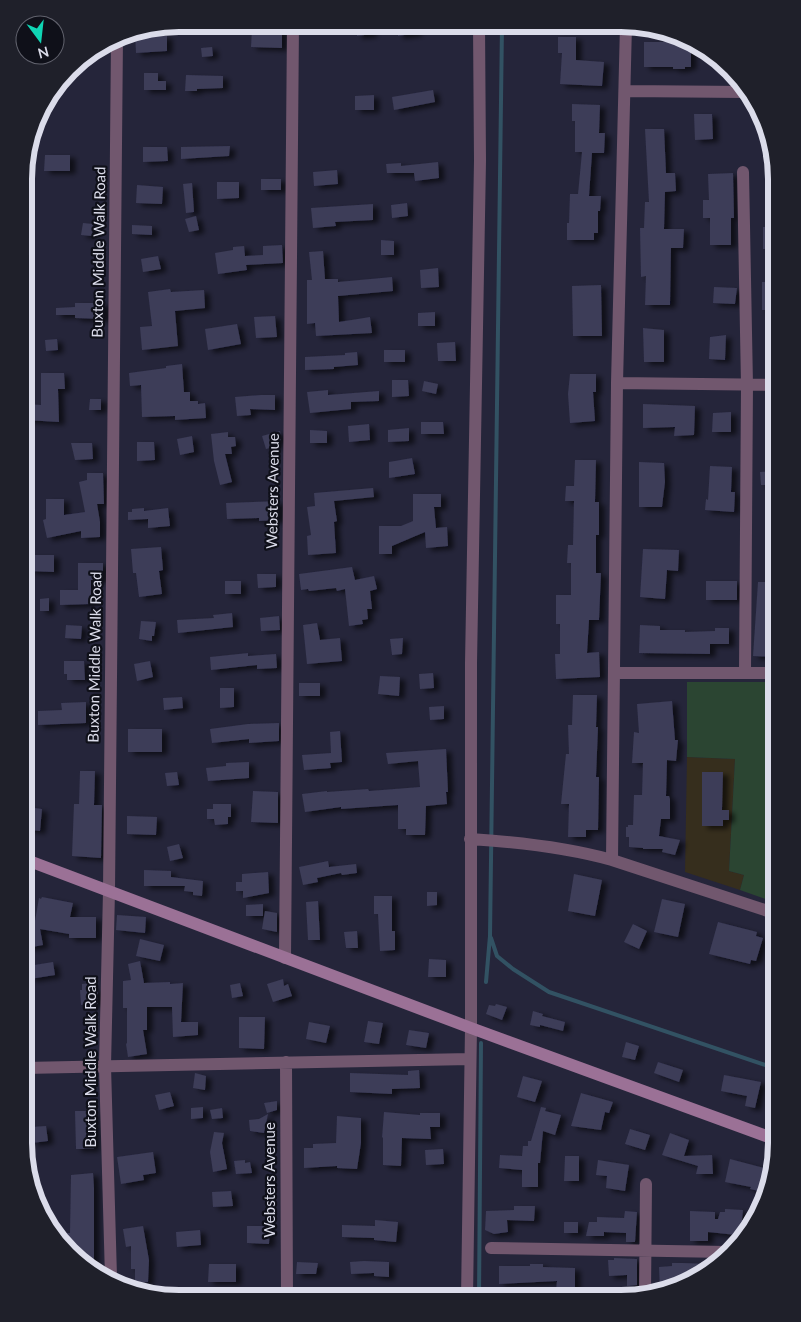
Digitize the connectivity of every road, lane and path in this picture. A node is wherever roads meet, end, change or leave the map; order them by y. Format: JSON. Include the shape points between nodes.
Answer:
{"nodes":[{"id":1,"x":293,"y":32,"type":"edge"},
{"id":2,"x":479,"y":32,"type":"edge"},
{"id":3,"x":626,"y":32,"type":"edge"},
{"id":4,"x":117,"y":47,"type":"edge"},
{"id":5,"x":625,"y":91,"type":"junction"},
{"id":6,"x":739,"y":92,"type":"edge"},
{"id":7,"x":743,"y":172,"type":"dead end"},
{"id":8,"x":617,"y":383,"type":"junction"},
{"id":9,"x":747,"y":385,"type":"junction"},
{"id":10,"x":768,"y":385,"type":"edge"},
{"id":11,"x":615,"y":673,"type":"junction"},
{"id":12,"x":745,"y":673,"type":"junction"},
{"id":13,"x":768,"y":673,"type":"edge"},
{"id":14,"x":473,"y":839,"type":"junction"},
{"id":15,"x":612,"y":860,"type":"junction"},
{"id":16,"x":32,"y":862,"type":"edge"},
{"id":17,"x":109,"y":890,"type":"junction"},
{"id":18,"x":768,"y":911,"type":"edge"},
{"id":19,"x":285,"y":958,"type":"junction"},
{"id":20,"x":470,"y":1028,"type":"junction"},
{"id":21,"x":470,"y":1059,"type":"junction"},
{"id":22,"x":286,"y":1062,"type":"junction"},
{"id":23,"x":105,"y":1066,"type":"junction"},
{"id":24,"x":32,"y":1068,"type":"edge"},
{"id":25,"x":768,"y":1137,"type":"edge"},
{"id":26,"x":646,"y":1184,"type":"dead end"},
{"id":27,"x":491,"y":1248,"type":"dead end"},
{"id":28,"x":646,"y":1251,"type":"junction"},
{"id":29,"x":719,"y":1252,"type":"edge"},
{"id":30,"x":111,"y":1272,"type":"edge"},
{"id":31,"x":645,"y":1288,"type":"edge"},
{"id":32,"x":287,"y":1290,"type":"edge"},
{"id":33,"x":467,"y":1290,"type":"edge"}],
"edges":[{"from":1,"to":19,"type":"street","name":"Websters Avenue"},
{"from":2,"to":14,"type":"street","via":[[480,161],[471,643]]},
{"from":3,"to":5,"type":"street"},
{"from":4,"to":17,"type":"street","name":"Buxton Middle Walk Road"},
{"from":5,"to":6,"type":"street"},
{"from":5,"to":8,"type":"street"},
{"from":7,"to":9,"type":"street"},
{"from":8,"to":9,"type":"street"},
{"from":8,"to":11,"type":"street"},
{"from":9,"to":10,"type":"street"},
{"from":9,"to":12,"type":"street"},
{"from":11,"to":12,"type":"street"},
{"from":11,"to":15,"type":"street"},
{"from":12,"to":13,"type":"street"},
{"from":14,"to":15,"type":"street","via":[[557,847]]},
{"from":14,"to":20,"type":"street"},
{"from":15,"to":18,"type":"street"},
{"from":16,"to":17,"type":"main road"},
{"from":17,"to":19,"type":"main road"},
{"from":17,"to":23,"type":"street","name":"Buxton Middle Walk Road"},
{"from":19,"to":20,"type":"main road"},
{"from":20,"to":21,"type":"street"},
{"from":20,"to":25,"type":"main road"},
{"from":21,"to":22,"type":"street"},
{"from":21,"to":33,"type":"street"},
{"from":22,"to":23,"type":"street"},
{"from":22,"to":32,"type":"street","name":"Websters Avenue"},
{"from":23,"to":24,"type":"street"},
{"from":23,"to":30,"type":"street","name":"Buxton Middle Walk Road"},
{"from":26,"to":28,"type":"street"},
{"from":27,"to":28,"type":"street"},
{"from":28,"to":29,"type":"street"},
{"from":28,"to":31,"type":"street"}]}
